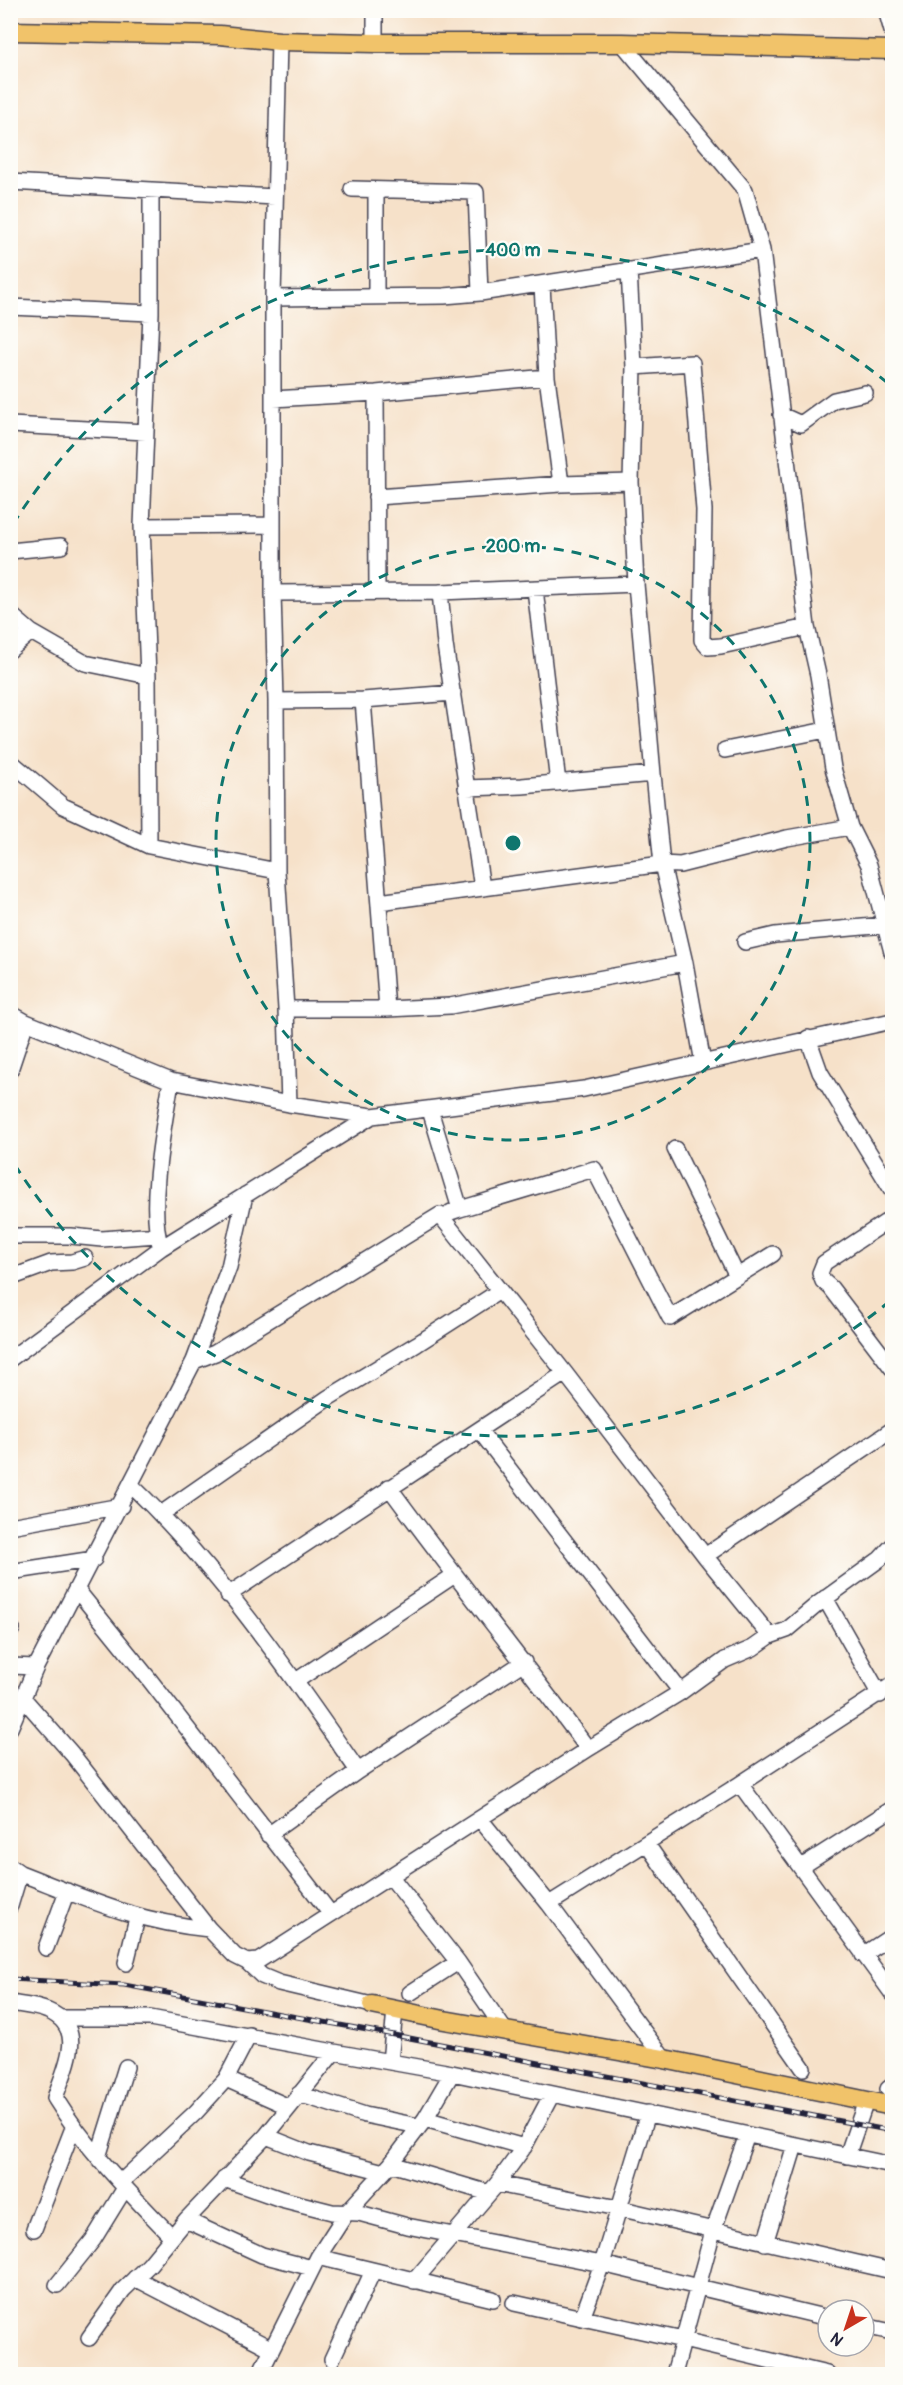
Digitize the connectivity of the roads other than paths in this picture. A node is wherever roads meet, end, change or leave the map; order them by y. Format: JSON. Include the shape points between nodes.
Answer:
{"nodes":[{"id":1,"x":375,"y":10,"type":"edge"},
{"id":2,"x":886,"y":10,"type":"edge"},
{"id":3,"x":10,"y":31,"type":"edge"},
{"id":4,"x":892,"y":31,"type":"edge"},
{"id":5,"x":279,"y":40,"type":"junction"},
{"id":6,"x":375,"y":43,"type":"junction"},
{"id":7,"x":622,"y":43,"type":"junction"},
{"id":8,"x":892,"y":50,"type":"edge"},
{"id":9,"x":10,"y":182,"type":"edge"},
{"id":10,"x":352,"y":189,"type":"dead end"},
{"id":11,"x":376,"y":190,"type":"junction"},
{"id":12,"x":151,"y":191,"type":"junction"},
{"id":13,"x":275,"y":197,"type":"junction"},
{"id":14,"x":762,"y":250,"type":"junction"},
{"id":15,"x":628,"y":270,"type":"junction"},
{"id":16,"x":542,"y":285,"type":"junction"},
{"id":17,"x":480,"y":293,"type":"junction"},
{"id":18,"x":376,"y":296,"type":"junction"},
{"id":19,"x":273,"y":298,"type":"junction"},
{"id":20,"x":10,"y":307,"type":"edge"},
{"id":21,"x":151,"y":313,"type":"junction"},
{"id":22,"x":634,"y":367,"type":"junction"},
{"id":23,"x":547,"y":377,"type":"junction"},
{"id":24,"x":376,"y":393,"type":"junction"},
{"id":25,"x":865,"y":393,"type":"dead end"},
{"id":26,"x":273,"y":399,"type":"junction"},
{"id":27,"x":781,"y":416,"type":"junction"},
{"id":28,"x":10,"y":425,"type":"edge"},
{"id":29,"x":146,"y":432,"type":"junction"},
{"id":30,"x":631,"y":482,"type":"junction"},
{"id":31,"x":561,"y":484,"type":"junction"},
{"id":32,"x":376,"y":496,"type":"junction"},
{"id":33,"x":273,"y":525,"type":"junction"},
{"id":34,"x":142,"y":526,"type":"junction"},
{"id":35,"x":61,"y":546,"type":"dead end"},
{"id":36,"x":10,"y":551,"type":"edge"},
{"id":37,"x":636,"y":584,"type":"junction"},
{"id":38,"x":535,"y":589,"type":"junction"},
{"id":39,"x":377,"y":592,"type":"junction"},
{"id":40,"x":440,"y":592,"type":"junction"},
{"id":41,"x":273,"y":593,"type":"junction"},
{"id":42,"x":10,"y":614,"type":"edge"},
{"id":43,"x":807,"y":627,"type":"junction"},
{"id":44,"x":31,"y":632,"type":"junction"},
{"id":45,"x":10,"y":650,"type":"edge"},
{"id":46,"x":148,"y":676,"type":"junction"},
{"id":47,"x":453,"y":693,"type":"junction"},
{"id":48,"x":363,"y":700,"type":"junction"},
{"id":49,"x":276,"y":701,"type":"junction"},
{"id":50,"x":826,"y":730,"type":"junction"},
{"id":51,"x":725,"y":750,"type":"dead end"},
{"id":52,"x":10,"y":761,"type":"edge"},
{"id":53,"x":653,"y":774,"type":"junction"},
{"id":54,"x":558,"y":783,"type":"junction"},
{"id":55,"x":466,"y":788,"type":"junction"},
{"id":56,"x":850,"y":826,"type":"junction"},
{"id":57,"x":149,"y":846,"type":"junction"},
{"id":58,"x":662,"y":864,"type":"junction"},
{"id":59,"x":277,"y":872,"type":"junction"},
{"id":60,"x":482,"y":888,"type":"junction"},
{"id":61,"x":379,"y":903,"type":"junction"},
{"id":62,"x":885,"y":925,"type":"junction"},
{"id":63,"x":745,"y":942,"type":"dead end"},
{"id":64,"x":892,"y":952,"type":"edge"},
{"id":65,"x":685,"y":963,"type":"junction"},
{"id":66,"x":286,"y":1009,"type":"junction"},
{"id":67,"x":387,"y":1010,"type":"junction"},
{"id":68,"x":10,"y":1013,"type":"edge"},
{"id":69,"x":892,"y":1021,"type":"edge"},
{"id":70,"x":26,"y":1022,"type":"junction"},
{"id":71,"x":808,"y":1038,"type":"junction"},
{"id":72,"x":703,"y":1063,"type":"junction"},
{"id":73,"x":10,"y":1071,"type":"edge"},
{"id":74,"x":171,"y":1081,"type":"junction"},
{"id":75,"x":289,"y":1104,"type":"junction"},
{"id":76,"x":430,"y":1110,"type":"junction"},
{"id":77,"x":372,"y":1116,"type":"junction"},
{"id":78,"x":675,"y":1149,"type":"dead end"},
{"id":79,"x":892,"y":1190,"type":"edge"},
{"id":80,"x":245,"y":1194,"type":"junction"},
{"id":81,"x":460,"y":1209,"type":"junction"},
{"id":82,"x":440,"y":1215,"type":"junction"},
{"id":83,"x":892,"y":1218,"type":"edge"},
{"id":84,"x":10,"y":1236,"type":"edge"},
{"id":85,"x":159,"y":1242,"type":"junction"},
{"id":86,"x":773,"y":1254,"type":"dead end"},
{"id":87,"x":85,"y":1258,"type":"dead end"},
{"id":88,"x":737,"y":1276,"type":"junction"},
{"id":89,"x":10,"y":1278,"type":"edge"},
{"id":90,"x":498,"y":1292,"type":"junction"},
{"id":91,"x":10,"y":1359,"type":"edge"},
{"id":92,"x":194,"y":1361,"type":"junction"},
{"id":93,"x":892,"y":1368,"type":"edge"},
{"id":94,"x":565,"y":1373,"type":"junction"},
{"id":95,"x":479,"y":1430,"type":"junction"},
{"id":96,"x":892,"y":1430,"type":"edge"},
{"id":97,"x":132,"y":1486,"type":"junction"},
{"id":98,"x":389,"y":1487,"type":"junction"},
{"id":99,"x":121,"y":1506,"type":"junction"},
{"id":100,"x":161,"y":1514,"type":"junction"},
{"id":101,"x":10,"y":1526,"type":"edge"},
{"id":102,"x":892,"y":1546,"type":"edge"},
{"id":103,"x":705,"y":1556,"type":"junction"},
{"id":104,"x":94,"y":1558,"type":"junction"},
{"id":105,"x":10,"y":1572,"type":"edge"},
{"id":106,"x":453,"y":1576,"type":"junction"},
{"id":107,"x":77,"y":1590,"type":"junction"},
{"id":108,"x":228,"y":1595,"type":"junction"},
{"id":109,"x":825,"y":1598,"type":"junction"},
{"id":110,"x":770,"y":1636,"type":"junction"},
{"id":111,"x":524,"y":1662,"type":"junction"},
{"id":112,"x":10,"y":1666,"type":"edge"},
{"id":113,"x":36,"y":1667,"type":"junction"},
{"id":114,"x":296,"y":1681,"type":"junction"},
{"id":115,"x":892,"y":1686,"type":"edge"},
{"id":116,"x":681,"y":1692,"type":"junction"},
{"id":117,"x":879,"y":1695,"type":"junction"},
{"id":118,"x":23,"y":1698,"type":"junction"},
{"id":119,"x":10,"y":1728,"type":"edge"},
{"id":120,"x":588,"y":1749,"type":"junction"},
{"id":121,"x":358,"y":1771,"type":"junction"},
{"id":122,"x":740,"y":1784,"type":"junction"},
{"id":123,"x":892,"y":1809,"type":"edge"},
{"id":124,"x":480,"y":1819,"type":"junction"},
{"id":125,"x":268,"y":1835,"type":"junction"},
{"id":126,"x":646,"y":1843,"type":"junction"},
{"id":127,"x":801,"y":1868,"type":"junction"},
{"id":128,"x":15,"y":1869,"type":"edge"},
{"id":129,"x":391,"y":1876,"type":"junction"},
{"id":130,"x":67,"y":1891,"type":"junction"},
{"id":131,"x":549,"y":1904,"type":"junction"},
{"id":132,"x":10,"y":1906,"type":"edge"},
{"id":133,"x":330,"y":1913,"type":"junction"},
{"id":134,"x":137,"y":1918,"type":"junction"},
{"id":135,"x":208,"y":1929,"type":"junction"},
{"id":136,"x":892,"y":1936,"type":"edge"},
{"id":137,"x":46,"y":1948,"type":"dead end"},
{"id":138,"x":863,"y":1955,"type":"junction"},
{"id":139,"x":247,"y":1962,"type":"junction"},
{"id":140,"x":458,"y":1962,"type":"junction"},
{"id":141,"x":126,"y":1963,"type":"dead end"},
{"id":142,"x":410,"y":1993,"type":"dead end"},
{"id":143,"x":892,"y":1993,"type":"edge"},
{"id":144,"x":10,"y":2002,"type":"edge"},
{"id":145,"x":372,"y":2005,"type":"joint"},
{"id":146,"x":395,"y":2010,"type":"junction"},
{"id":147,"x":61,"y":2018,"type":"junction"},
{"id":148,"x":506,"y":2032,"type":"junction"},
{"id":149,"x":249,"y":2035,"type":"junction"},
{"id":150,"x":333,"y":2052,"type":"junction"},
{"id":151,"x":664,"y":2059,"type":"junction"},
{"id":152,"x":390,"y":2062,"type":"junction"},
{"id":153,"x":126,"y":2067,"type":"dead end"},
{"id":154,"x":803,"y":2068,"type":"dead end"},
{"id":155,"x":452,"y":2073,"type":"junction"},
{"id":156,"x":226,"y":2079,"type":"junction"},
{"id":157,"x":299,"y":2094,"type":"junction"},
{"id":158,"x":552,"y":2094,"type":"junction"},
{"id":159,"x":891,"y":2094,"type":"edge"},
{"id":160,"x":866,"y":2101,"type":"junction"},
{"id":161,"x":289,"y":2107,"type":"junction"},
{"id":162,"x":648,"y":2114,"type":"junction"},
{"id":163,"x":421,"y":2123,"type":"junction"},
{"id":164,"x":74,"y":2127,"type":"junction"},
{"id":165,"x":747,"y":2135,"type":"junction"},
{"id":166,"x":266,"y":2136,"type":"junction"},
{"id":167,"x":795,"y":2145,"type":"junction"},
{"id":168,"x":524,"y":2147,"type":"junction"},
{"id":169,"x":847,"y":2156,"type":"junction"},
{"id":170,"x":98,"y":2157,"type":"junction"},
{"id":171,"x":892,"y":2165,"type":"edge"},
{"id":172,"x":387,"y":2168,"type":"junction"},
{"id":173,"x":224,"y":2179,"type":"junction"},
{"id":174,"x":123,"y":2185,"type":"junction"},
{"id":175,"x":493,"y":2188,"type":"junction"},
{"id":176,"x":618,"y":2208,"type":"junction"},
{"id":177,"x":347,"y":2212,"type":"junction"},
{"id":178,"x":186,"y":2220,"type":"junction"},
{"id":179,"x":34,"y":2229,"type":"dead end"},
{"id":180,"x":713,"y":2231,"type":"junction"},
{"id":181,"x":452,"y":2234,"type":"junction"},
{"id":182,"x":172,"y":2237,"type":"junction"},
{"id":183,"x":765,"y":2243,"type":"junction"},
{"id":184,"x":315,"y":2263,"type":"junction"},
{"id":185,"x":602,"y":2264,"type":"junction"},
{"id":186,"x":373,"y":2271,"type":"junction"},
{"id":187,"x":892,"y":2271,"type":"edge"},
{"id":188,"x":135,"y":2278,"type":"junction"},
{"id":189,"x":414,"y":2281,"type":"junction"},
{"id":190,"x":57,"y":2285,"type":"dead end"},
{"id":191,"x":697,"y":2285,"type":"junction"},
{"id":192,"x":493,"y":2299,"type":"dead end"},
{"id":193,"x":514,"y":2303,"type":"dead end"},
{"id":194,"x":816,"y":2315,"type":"edge"},
{"id":195,"x":582,"y":2318,"type":"junction"},
{"id":196,"x":876,"y":2329,"type":"edge"},
{"id":197,"x":892,"y":2332,"type":"edge"},
{"id":198,"x":89,"y":2338,"type":"dead end"},
{"id":199,"x":684,"y":2340,"type":"junction"},
{"id":200,"x":272,"y":2349,"type":"junction"},
{"id":201,"x":332,"y":2360,"type":"dead end"},
{"id":202,"x":263,"y":2367,"type":"dead end"},
{"id":203,"x":674,"y":2374,"type":"edge"},
{"id":204,"x":827,"y":2374,"type":"edge"}],
"edges":[{"from":1,"to":6,"type":"street"},
{"from":2,"to":4,"type":"street"},
{"from":3,"to":5,"type":"main road","via":[[220,35]]},
{"from":5,"to":6,"type":"main road"},
{"from":5,"to":13,"type":"street"},
{"from":6,"to":7,"type":"main road"},
{"from":7,"to":8,"type":"main road"},
{"from":7,"to":14,"type":"street","via":[[745,190]]},
{"from":9,"to":12,"type":"street"},
{"from":10,"to":11,"type":"street"},
{"from":11,"to":17,"type":"street","via":[[476,192]]},
{"from":11,"to":18,"type":"street"},
{"from":12,"to":13,"type":"street"},
{"from":12,"to":21,"type":"street"},
{"from":13,"to":19,"type":"street"},
{"from":14,"to":15,"type":"street"},
{"from":14,"to":27,"type":"street"},
{"from":15,"to":16,"type":"street"},
{"from":15,"to":22,"type":"street"},
{"from":16,"to":17,"type":"street"},
{"from":16,"to":23,"type":"street"},
{"from":17,"to":18,"type":"street"},
{"from":18,"to":19,"type":"street"},
{"from":19,"to":26,"type":"street"},
{"from":20,"to":21,"type":"street"},
{"from":21,"to":29,"type":"street"},
{"from":22,"to":30,"type":"street"},
{"from":22,"to":43,"type":"street","via":[[692,363],[705,510],[702,639],[708,647],[721,646]]},
{"from":23,"to":24,"type":"street"},
{"from":23,"to":31,"type":"street"},
{"from":24,"to":26,"type":"street"},
{"from":24,"to":32,"type":"street"},
{"from":25,"to":27,"type":"street","via":[[834,400],[801,424]]},
{"from":26,"to":33,"type":"street"},
{"from":27,"to":43,"type":"street"},
{"from":28,"to":29,"type":"street"},
{"from":29,"to":34,"type":"street"},
{"from":30,"to":31,"type":"street"},
{"from":30,"to":37,"type":"street"},
{"from":31,"to":32,"type":"street"},
{"from":32,"to":39,"type":"street"},
{"from":33,"to":34,"type":"street"},
{"from":33,"to":41,"type":"street"},
{"from":34,"to":46,"type":"street"},
{"from":35,"to":36,"type":"street"},
{"from":37,"to":38,"type":"street"},
{"from":37,"to":53,"type":"street"},
{"from":38,"to":40,"type":"street"},
{"from":38,"to":54,"type":"street"},
{"from":39,"to":40,"type":"street"},
{"from":39,"to":41,"type":"street"},
{"from":40,"to":47,"type":"street"},
{"from":41,"to":49,"type":"street"},
{"from":42,"to":44,"type":"street"},
{"from":43,"to":50,"type":"street"},
{"from":44,"to":45,"type":"street"},
{"from":44,"to":46,"type":"street","via":[[85,663]]},
{"from":46,"to":57,"type":"street"},
{"from":47,"to":48,"type":"street"},
{"from":47,"to":55,"type":"street"},
{"from":48,"to":49,"type":"street"},
{"from":48,"to":61,"type":"street"},
{"from":49,"to":59,"type":"street"},
{"from":50,"to":51,"type":"street"},
{"from":50,"to":56,"type":"street"},
{"from":52,"to":57,"type":"street","via":[[63,806]]},
{"from":53,"to":54,"type":"street"},
{"from":53,"to":58,"type":"street"},
{"from":54,"to":55,"type":"street"},
{"from":55,"to":60,"type":"street"},
{"from":56,"to":58,"type":"street","via":[[680,865]]},
{"from":56,"to":62,"type":"street","via":[[869,865]]},
{"from":57,"to":59,"type":"street"},
{"from":58,"to":60,"type":"street"},
{"from":58,"to":65,"type":"street"},
{"from":59,"to":66,"type":"street"},
{"from":60,"to":61,"type":"street"},
{"from":61,"to":67,"type":"street"},
{"from":62,"to":63,"type":"street","via":[[775,935]]},
{"from":62,"to":64,"type":"street"},
{"from":65,"to":67,"type":"street","via":[[450,1006]]},
{"from":65,"to":72,"type":"street"},
{"from":66,"to":67,"type":"street"},
{"from":66,"to":75,"type":"street"},
{"from":68,"to":70,"type":"street"},
{"from":69,"to":71,"type":"street"},
{"from":70,"to":73,"type":"street"},
{"from":70,"to":74,"type":"street"},
{"from":71,"to":72,"type":"street"},
{"from":71,"to":79,"type":"street","via":[[820,1072]]},
{"from":72,"to":76,"type":"street","via":[[584,1089]]},
{"from":74,"to":75,"type":"street"},
{"from":74,"to":85,"type":"street","via":[[157,1183]]},
{"from":75,"to":77,"type":"street"},
{"from":76,"to":77,"type":"street"},
{"from":76,"to":81,"type":"street"},
{"from":77,"to":80,"type":"street"},
{"from":78,"to":88,"type":"street"},
{"from":80,"to":85,"type":"street"},
{"from":80,"to":92,"type":"street","via":[[230,1267]]},
{"from":81,"to":82,"type":"street"},
{"from":81,"to":88,"type":"street","via":[[594,1169],[670,1318]]},
{"from":82,"to":90,"type":"street"},
{"from":82,"to":92,"type":"street","via":[[215,1353]]},
{"from":83,"to":93,"type":"street","via":[[824,1263],[820,1274]]},
{"from":84,"to":85,"type":"street"},
{"from":85,"to":91,"type":"street"},
{"from":86,"to":88,"type":"street"},
{"from":87,"to":89,"type":"street","via":[[51,1263]]},
{"from":90,"to":94,"type":"street"},
{"from":90,"to":100,"type":"street","via":[[328,1398]]},
{"from":92,"to":97,"type":"street"},
{"from":94,"to":95,"type":"street"},
{"from":94,"to":103,"type":"street"},
{"from":95,"to":98,"type":"street"},
{"from":95,"to":116,"type":"street"},
{"from":96,"to":103,"type":"street"},
{"from":97,"to":99,"type":"street"},
{"from":97,"to":100,"type":"street"},
{"from":98,"to":106,"type":"street"},
{"from":98,"to":108,"type":"street"},
{"from":99,"to":101,"type":"street"},
{"from":99,"to":104,"type":"street"},
{"from":100,"to":108,"type":"street"},
{"from":102,"to":109,"type":"street"},
{"from":103,"to":110,"type":"street"},
{"from":104,"to":105,"type":"street"},
{"from":104,"to":107,"type":"street"},
{"from":106,"to":111,"type":"street"},
{"from":106,"to":114,"type":"street"},
{"from":107,"to":113,"type":"street"},
{"from":107,"to":125,"type":"street"},
{"from":108,"to":114,"type":"street"},
{"from":109,"to":110,"type":"street","via":[[787,1630]]},
{"from":109,"to":117,"type":"street"},
{"from":110,"to":116,"type":"street","via":[[725,1660]]},
{"from":111,"to":120,"type":"street"},
{"from":111,"to":121,"type":"street"},
{"from":112,"to":113,"type":"street"},
{"from":113,"to":118,"type":"street"},
{"from":114,"to":121,"type":"street"},
{"from":115,"to":117,"type":"street"},
{"from":116,"to":120,"type":"street"},
{"from":117,"to":122,"type":"street"},
{"from":118,"to":119,"type":"street"},
{"from":118,"to":135,"type":"street","via":[[72,1754]]},
{"from":120,"to":124,"type":"street"},
{"from":121,"to":125,"type":"street"},
{"from":122,"to":126,"type":"street"},
{"from":122,"to":127,"type":"street"},
{"from":123,"to":127,"type":"street"},
{"from":124,"to":129,"type":"street"},
{"from":124,"to":131,"type":"street"},
{"from":125,"to":133,"type":"street"},
{"from":126,"to":131,"type":"street"},
{"from":126,"to":154,"type":"street"},
{"from":127,"to":138,"type":"street"},
{"from":128,"to":130,"type":"street"},
{"from":128,"to":132,"type":"street"},
{"from":129,"to":133,"type":"street"},
{"from":129,"to":140,"type":"street"},
{"from":130,"to":134,"type":"street"},
{"from":130,"to":137,"type":"street"},
{"from":131,"to":151,"type":"street"},
{"from":133,"to":139,"type":"street","via":[[258,1961]]},
{"from":134,"to":135,"type":"street"},
{"from":134,"to":141,"type":"street"},
{"from":135,"to":139,"type":"street","via":[[235,1956]]},
{"from":136,"to":138,"type":"street"},
{"from":138,"to":143,"type":"street"},
{"from":139,"to":145,"type":"street","via":[[262,1976],[279,1983]]},
{"from":140,"to":142,"type":"street"},
{"from":140,"to":148,"type":"street"},
{"from":144,"to":147,"type":"street","via":[[46,2010]]},
{"from":145,"to":146,"type":"main road"},
{"from":146,"to":148,"type":"main road"},
{"from":146,"to":152,"type":"street"},
{"from":147,"to":149,"type":"street","via":[[150,2018]]},
{"from":147,"to":164,"type":"street","via":[[72,2038],[55,2098]]},
{"from":148,"to":151,"type":"main road"},
{"from":149,"to":150,"type":"street"},
{"from":149,"to":156,"type":"street"},
{"from":150,"to":152,"type":"street"},
{"from":150,"to":157,"type":"street"},
{"from":151,"to":160,"type":"main road"},
{"from":152,"to":155,"type":"street"},
{"from":153,"to":170,"type":"street"},
{"from":155,"to":158,"type":"street"},
{"from":155,"to":163,"type":"street"},
{"from":156,"to":161,"type":"street"},
{"from":156,"to":174,"type":"street"},
{"from":157,"to":161,"type":"street"},
{"from":157,"to":163,"type":"street","via":[[365,2115]]},
{"from":158,"to":162,"type":"street"},
{"from":158,"to":168,"type":"street"},
{"from":159,"to":160,"type":"main road"},
{"from":160,"to":169,"type":"street"},
{"from":161,"to":166,"type":"street"},
{"from":162,"to":165,"type":"street"},
{"from":162,"to":176,"type":"street"},
{"from":163,"to":168,"type":"street"},
{"from":163,"to":172,"type":"street"},
{"from":164,"to":170,"type":"street"},
{"from":164,"to":179,"type":"street"},
{"from":165,"to":167,"type":"street"},
{"from":165,"to":180,"type":"street"},
{"from":166,"to":172,"type":"street","via":[[309,2153]]},
{"from":166,"to":173,"type":"street"},
{"from":167,"to":169,"type":"street"},
{"from":167,"to":183,"type":"street"},
{"from":168,"to":175,"type":"street"},
{"from":169,"to":171,"type":"street"},
{"from":170,"to":174,"type":"street"},
{"from":172,"to":175,"type":"street"},
{"from":172,"to":177,"type":"street"},
{"from":173,"to":177,"type":"street","via":[[281,2199]]},
{"from":173,"to":178,"type":"street"},
{"from":174,"to":182,"type":"street"},
{"from":174,"to":190,"type":"street","via":[[93,2240]]},
{"from":175,"to":176,"type":"street"},
{"from":175,"to":181,"type":"street"},
{"from":176,"to":180,"type":"street"},
{"from":176,"to":185,"type":"street"},
{"from":177,"to":181,"type":"street"},
{"from":177,"to":184,"type":"street"},
{"from":178,"to":182,"type":"street"},
{"from":178,"to":184,"type":"street","via":[[262,2255]]},
{"from":180,"to":183,"type":"street"},
{"from":180,"to":191,"type":"street"},
{"from":181,"to":185,"type":"street"},
{"from":181,"to":189,"type":"street"},
{"from":182,"to":188,"type":"street"},
{"from":183,"to":187,"type":"street"},
{"from":184,"to":186,"type":"street"},
{"from":184,"to":200,"type":"street"},
{"from":185,"to":191,"type":"street"},
{"from":185,"to":195,"type":"street"},
{"from":186,"to":189,"type":"street"},
{"from":186,"to":201,"type":"street"},
{"from":188,"to":198,"type":"street"},
{"from":188,"to":200,"type":"street"},
{"from":189,"to":192,"type":"street"},
{"from":191,"to":194,"type":"street"},
{"from":191,"to":199,"type":"street"},
{"from":193,"to":195,"type":"street"},
{"from":195,"to":199,"type":"street"},
{"from":196,"to":197,"type":"street"},
{"from":199,"to":203,"type":"street"},
{"from":199,"to":204,"type":"street"},
{"from":200,"to":202,"type":"street"}]}
